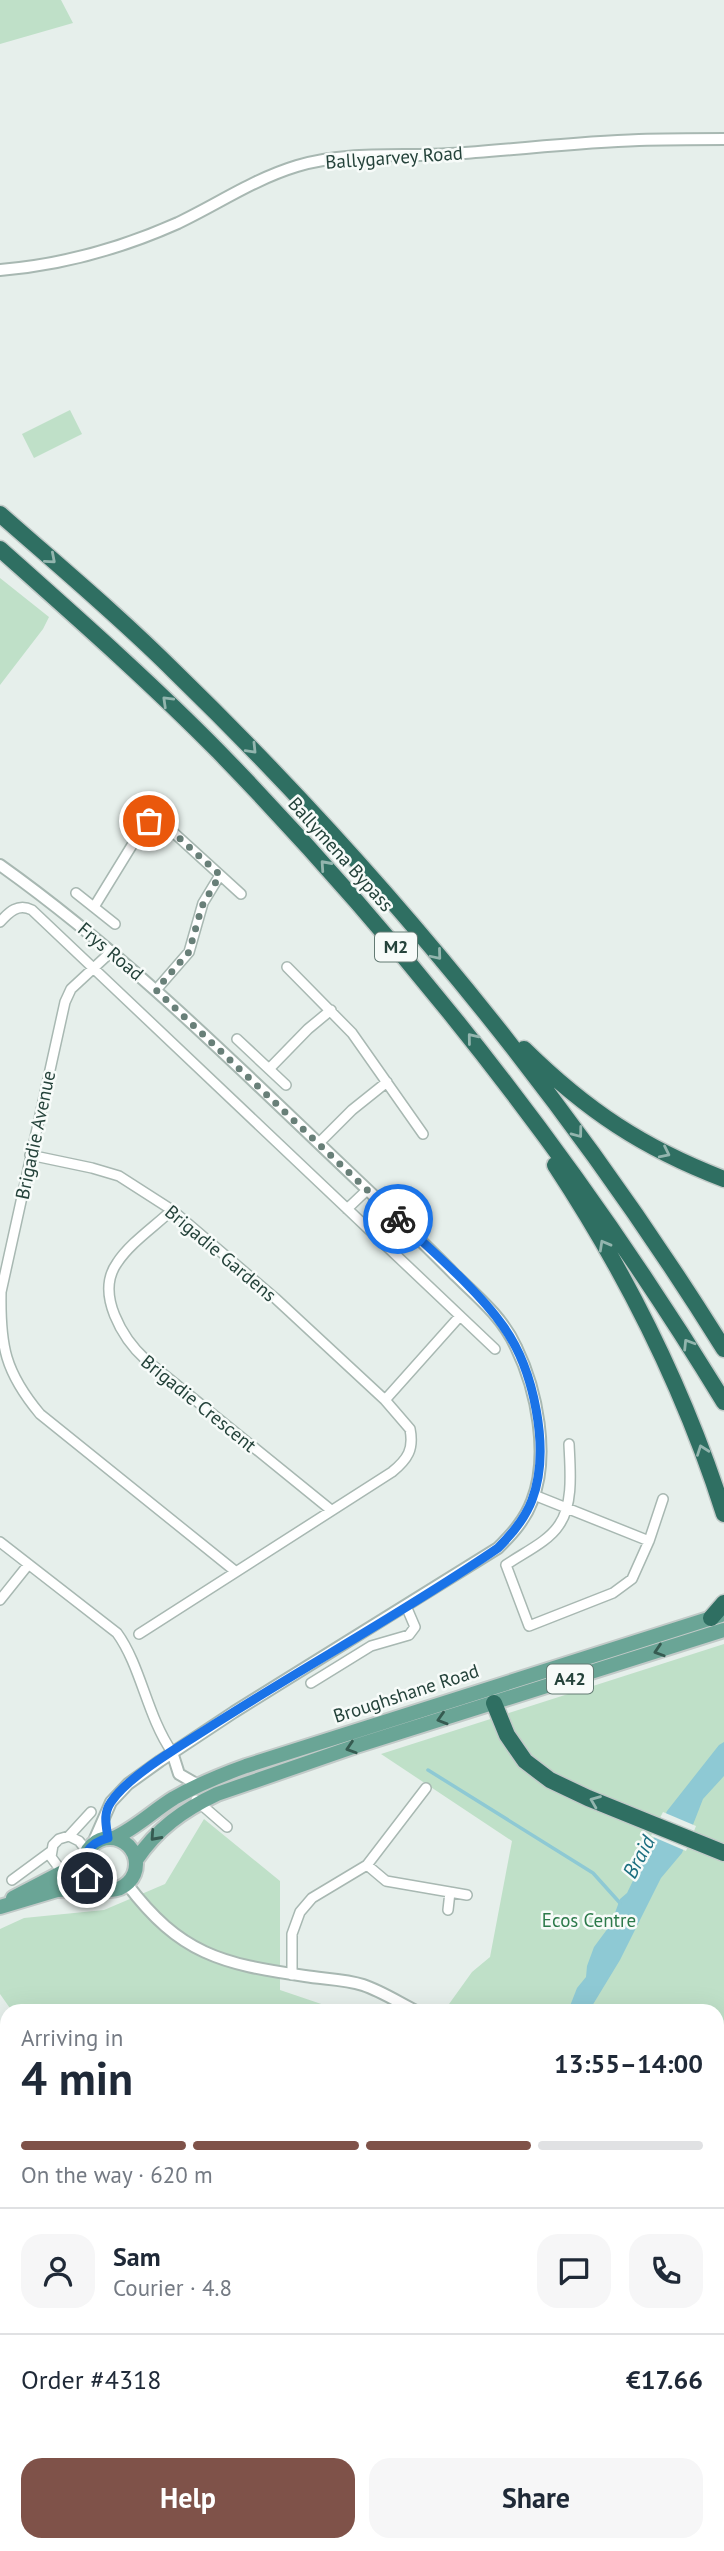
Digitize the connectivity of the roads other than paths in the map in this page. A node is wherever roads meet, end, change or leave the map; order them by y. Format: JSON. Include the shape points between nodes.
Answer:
{"nodes":[{"id":1,"x":724,"y":139,"type":"edge"},
{"id":2,"x":0,"y":270,"type":"edge"},
{"id":3,"x":0,"y":514,"type":"edge"},
{"id":4,"x":0,"y":549,"type":"edge"},
{"id":5,"x":0,"y":864,"type":"edge"},
{"id":6,"x":220,"y":875,"type":"junction"},
{"id":7,"x":76,"y":893,"type":"dead end"},
{"id":8,"x":241,"y":894,"type":"dead end"},
{"id":9,"x":94,"y":907,"type":"junction"},
{"id":10,"x":0,"y":922,"type":"edge"},
{"id":11,"x":115,"y":924,"type":"dead end"},
{"id":12,"x":112,"y":951,"type":"junction"},
{"id":13,"x":93,"y":967,"type":"junction"},
{"id":14,"x":287,"y":967,"type":"dead end"},
{"id":15,"x":156,"y":990,"type":"junction"},
{"id":16,"x":480,"y":1006,"type":"junction"},
{"id":17,"x":331,"y":1010,"type":"junction"},
{"id":18,"x":237,"y":1039,"type":"dead end"},
{"id":19,"x":495,"y":1066,"type":"junction"},
{"id":20,"x":269,"y":1069,"type":"junction"},
{"id":21,"x":387,"y":1082,"type":"junction"},
{"id":22,"x":286,"y":1085,"type":"dead end"},
{"id":23,"x":423,"y":1134,"type":"dead end"},
{"id":24,"x":319,"y":1143,"type":"junction"},
{"id":25,"x":30,"y":1155,"type":"junction"},
{"id":26,"x":724,"y":1179,"type":"edge"},
{"id":27,"x":367,"y":1190,"type":"junction"},
{"id":28,"x":347,"y":1209,"type":"junction"},
{"id":29,"x":172,"y":1210,"type":"junction"},
{"id":30,"x":460,"y":1316,"type":"junction"},
{"id":31,"x":495,"y":1349,"type":"dead end"},
{"id":32,"x":724,"y":1349,"type":"edge"},
{"id":33,"x":385,"y":1399,"type":"junction"},
{"id":34,"x":724,"y":1402,"type":"edge"},
{"id":35,"x":569,"y":1444,"type":"dead end"},
{"id":36,"x":534,"y":1494,"type":"junction"},
{"id":37,"x":663,"y":1499,"type":"dead end"},
{"id":38,"x":566,"y":1508,"type":"junction"},
{"id":39,"x":331,"y":1510,"type":"junction"},
{"id":40,"x":724,"y":1514,"type":"edge"},
{"id":41,"x":649,"y":1541,"type":"junction"},
{"id":42,"x":0,"y":1542,"type":"edge"},
{"id":43,"x":28,"y":1565,"type":"junction"},
{"id":44,"x":235,"y":1571,"type":"junction"},
{"id":45,"x":0,"y":1600,"type":"edge"},
{"id":46,"x":724,"y":1603,"type":"edge"},
{"id":47,"x":406,"y":1606,"type":"junction"},
{"id":48,"x":717,"y":1616,"type":"edge"},
{"id":49,"x":724,"y":1630,"type":"edge"},
{"id":50,"x":139,"y":1634,"type":"dead end"},
{"id":51,"x":503,"y":1682,"type":"junction"},
{"id":52,"x":311,"y":1683,"type":"dead end"},
{"id":53,"x":494,"y":1703,"type":"junction"},
{"id":54,"x":172,"y":1752,"type":"junction"},
{"id":55,"x":426,"y":1787,"type":"dead end"},
{"id":56,"x":193,"y":1788,"type":"junction"},
{"id":57,"x":198,"y":1803,"type":"junction"},
{"id":58,"x":91,"y":1812,"type":"dead end"},
{"id":59,"x":104,"y":1816,"type":"junction"},
{"id":60,"x":226,"y":1828,"type":"dead end"},
{"id":61,"x":69,"y":1836,"type":"junction"},
{"id":62,"x":111,"y":1838,"type":"junction"},
{"id":63,"x":50,"y":1852,"type":"junction"},
{"id":64,"x":88,"y":1852,"type":"junction"},
{"id":65,"x":724,"y":1853,"type":"edge"},
{"id":66,"x":136,"y":1860,"type":"junction"},
{"id":67,"x":367,"y":1865,"type":"junction"},
{"id":68,"x":63,"y":1873,"type":"junction"},
{"id":69,"x":12,"y":1880,"type":"dead end"},
{"id":70,"x":127,"y":1884,"type":"junction"},
{"id":71,"x":100,"y":1888,"type":"junction"},
{"id":72,"x":450,"y":1892,"type":"junction"},
{"id":73,"x":467,"y":1895,"type":"dead end"},
{"id":74,"x":448,"y":1910,"type":"dead end"},
{"id":75,"x":292,"y":1975,"type":"junction"},
{"id":76,"x":401,"y":2004,"type":"edge"}],
"edges":[{"from":1,"to":2,"type":"street","name":"Ballygarvey Road","via":[[639,140],[314,162],[246,186],[148,236],[77,258]]},
{"from":3,"to":16,"type":"highway","name":"Ballymena Bypass","number":"M2","one_way":true,"via":[[173,669],[251,747],[327,826]]},
{"from":19,"to":4,"type":"highway","name":"Ballymena Bypass","number":"M2","one_way":true,"via":[[326,865],[218,751]]},
{"from":5,"to":12,"type":"street","name":"Frys Road"},
{"from":6,"to":8,"type":"street"},
{"from":6,"to":9,"type":"street","via":[[163,823],[151,821]]},
{"from":6,"to":15,"type":"street","via":[[202,906],[189,952]]},
{"from":7,"to":9,"type":"street"},
{"from":9,"to":11,"type":"street"},
{"from":10,"to":13,"type":"street","name":"Frys Road","via":[[14,909],[32,910]]},
{"from":12,"to":13,"type":"street","name":"Brigadie Avenue"},
{"from":12,"to":15,"type":"street","name":"Frys Road"},
{"from":13,"to":25,"type":"street","name":"Brigadie Avenue","via":[[65,1002]]},
{"from":13,"to":28,"type":"street","name":"Frys Road"},
{"from":14,"to":17,"type":"street"},
{"from":15,"to":24,"type":"street","name":"Frys Road"},
{"from":16,"to":26,"type":"highway","one_way":true,"via":[[595,1112],[656,1149]]},
{"from":16,"to":32,"type":"highway","name":"Ballymena Bypass","number":"M2","one_way":true,"via":[[586,1144]]},
{"from":17,"to":20,"type":"street"},
{"from":17,"to":21,"type":"street"},
{"from":18,"to":20,"type":"street"},
{"from":34,"to":19,"type":"highway","name":"Ballymena Bypass","number":"M2","one_way":true,"via":[[643,1272]]},
{"from":40,"to":19,"type":"highway","one_way":true,"via":[[688,1413],[653,1337],[579,1202]]},
{"from":20,"to":22,"type":"street"},
{"from":21,"to":23,"type":"street"},
{"from":21,"to":24,"type":"street"},
{"from":24,"to":27,"type":"street","name":"Frys Road"},
{"from":25,"to":29,"type":"street","name":"Brigadie Gardens","via":[[119,1176]]},
{"from":25,"to":44,"type":"street","name":"Brigadie Avenue","via":[[1,1292],[7,1363],[21,1392],[40,1414]]},
{"from":27,"to":28,"type":"street"},
{"from":27,"to":36,"type":"street","name":"Frys Road","via":[[489,1308],[516,1348],[539,1430],[541,1460]]},
{"from":28,"to":30,"type":"street","name":"Frys Road"},
{"from":29,"to":33,"type":"street","name":"Brigadie Gardens"},
{"from":29,"to":39,"type":"street","name":"Brigadie Crescent","via":[[114,1269],[110,1293],[120,1328],[146,1360]]},
{"from":30,"to":31,"type":"street","name":"Frys Road"},
{"from":30,"to":33,"type":"street"},
{"from":33,"to":39,"type":"street","name":"Brigadie Gardens","via":[[410,1427],[408,1456],[392,1472]]},
{"from":35,"to":38,"type":"street"},
{"from":36,"to":38,"type":"street"},
{"from":36,"to":47,"type":"street","name":"Frys Road","via":[[524,1518],[498,1548]]},
{"from":37,"to":41,"type":"street"},
{"from":38,"to":41,"type":"street"},
{"from":38,"to":41,"type":"street","via":[[551,1534],[506,1564],[529,1626],[613,1593],[632,1579]]},
{"from":39,"to":44,"type":"street","name":"Brigadie Gardens"},
{"from":42,"to":43,"type":"street"},
{"from":43,"to":45,"type":"street"},
{"from":43,"to":54,"type":"street","via":[[117,1633]]},
{"from":44,"to":50,"type":"street","name":"Brigadie Gardens"},
{"from":46,"to":48,"type":"highway"},
{"from":47,"to":52,"type":"street","via":[[415,1625],[409,1636],[374,1644]]},
{"from":47,"to":54,"type":"street","name":"Frys Road"},
{"from":48,"to":51,"type":"main road","name":"Broughshane Road","number":"A42"},
{"from":49,"to":53,"type":"main road","name":"Broughshane Road","number":"A42","one_way":true},
{"from":51,"to":53,"type":"main road"},
{"from":51,"to":56,"type":"main road","name":"Broughshane Road","number":"A42","via":[[299,1748]]},
{"from":53,"to":57,"type":"main road","name":"Broughshane Road","number":"A42","one_way":true,"via":[[251,1780]]},
{"from":65,"to":53,"type":"highway","one_way":true,"via":[[550,1780],[524,1761]]},
{"from":54,"to":56,"type":"street","via":[[179,1773]]},
{"from":54,"to":59,"type":"street","name":"Frys Road","via":[[117,1795]]},
{"from":55,"to":67,"type":"street"},
{"from":56,"to":57,"type":"street"},
{"from":56,"to":62,"type":"main road","name":"Broughshane Road","number":"A42"},
{"from":57,"to":60,"type":"street"},
{"from":57,"to":66,"type":"main road","name":"Broughshane Road","number":"A42","one_way":true,"via":[[158,1832]]},
{"from":58,"to":61,"type":"street"},
{"from":59,"to":62,"type":"street"},
{"from":59,"to":64,"type":"street","name":"Frys Road"},
{"from":61,"to":63,"type":"street","via":[[52,1844]]},
{"from":61,"to":64,"type":"street"},
{"from":62,"to":64,"type":"main road","number":"A42"},
{"from":62,"to":66,"type":"main road","via":[[128,1845]]},
{"from":63,"to":68,"type":"street"},
{"from":63,"to":69,"type":"street"},
{"from":64,"to":68,"type":"main road","number":"A42"},
{"from":64,"to":71,"type":"main road","via":[[87,1878]]},
{"from":66,"to":70,"type":"main road","number":"A42","via":[[135,1873]]},
{"from":67,"to":72,"type":"street","via":[[386,1881]]},
{"from":67,"to":75,"type":"street","via":[[312,1898],[299,1912],[292,1934]]},
{"from":68,"to":71,"type":"main road","number":"A42","via":[[0,1907],[57,1890]]},
{"from":70,"to":71,"type":"main road","number":"A42","via":[[114,1890]]},
{"from":70,"to":75,"type":"street","via":[[184,1943],[234,1964]]},
{"from":72,"to":73,"type":"street"},
{"from":72,"to":74,"type":"street"},
{"from":75,"to":76,"type":"street","via":[[362,1985]]}]}
